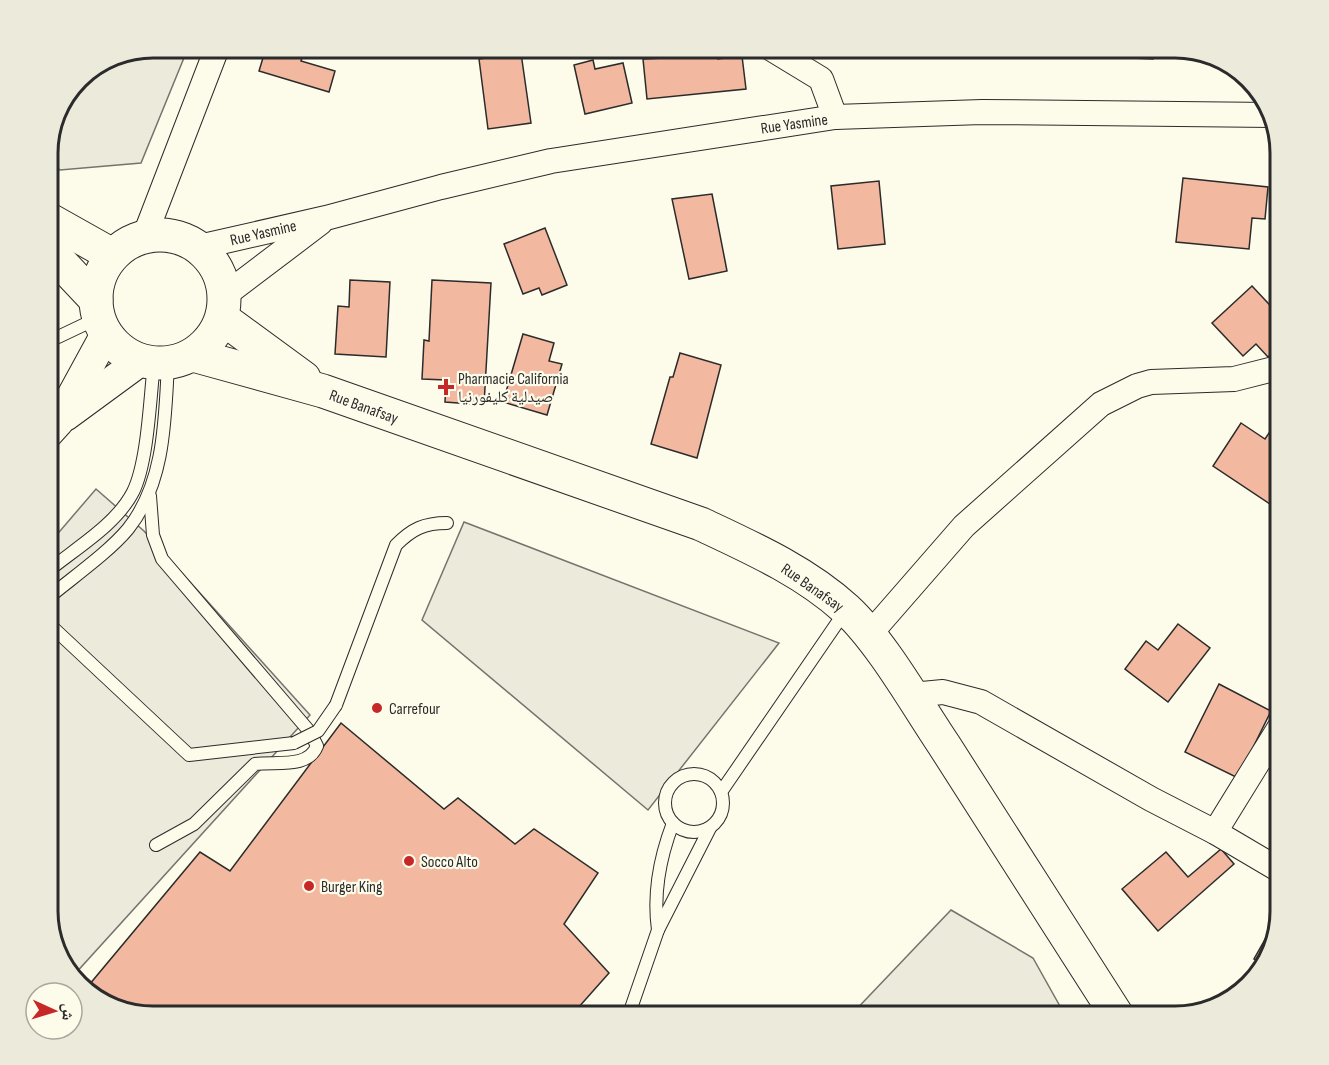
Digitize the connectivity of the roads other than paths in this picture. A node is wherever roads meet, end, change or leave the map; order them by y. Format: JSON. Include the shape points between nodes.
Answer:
{"nodes":[{"id":1,"x":214,"y":58,"type":"edge"},
{"id":2,"x":786,"y":58,"type":"edge"},
{"id":3,"x":1262,"y":115,"type":"edge"},
{"id":4,"x":835,"y":117,"type":"junction"},
{"id":5,"x":326,"y":218,"type":"junction"},
{"id":6,"x":59,"y":225,"type":"edge"},
{"id":7,"x":145,"y":235,"type":"junction"},
{"id":8,"x":199,"y":247,"type":"junction"},
{"id":9,"x":112,"y":255,"type":"junction"},
{"id":10,"x":59,"y":263,"type":"edge"},
{"id":11,"x":223,"y":307,"type":"junction"},
{"id":12,"x":100,"y":317,"type":"junction"},
{"id":13,"x":59,"y":337,"type":"edge"},
{"id":14,"x":164,"y":360,"type":"junction"},
{"id":15,"x":1270,"y":370,"type":"edge"},
{"id":16,"x":323,"y":391,"type":"junction"},
{"id":17,"x":59,"y":414,"type":"edge"},
{"id":18,"x":59,"y":424,"type":"edge"},
{"id":19,"x":150,"y":496,"type":"junction"},
{"id":20,"x":447,"y":523,"type":"dead end"},
{"id":21,"x":59,"y":562,"type":"edge"},
{"id":22,"x":59,"y":589,"type":"edge"},
{"id":23,"x":846,"y":609,"type":"junction"},
{"id":24,"x":59,"y":633,"type":"edge"},
{"id":25,"x":869,"y":635,"type":"junction"},
{"id":26,"x":914,"y":700,"type":"junction"},
{"id":27,"x":1270,"y":743,"type":"edge"},
{"id":28,"x":721,"y":792,"type":"junction"},
{"id":29,"x":673,"y":823,"type":"junction"},
{"id":30,"x":710,"y":828,"type":"junction"},
{"id":31,"x":1215,"y":832,"type":"junction"},
{"id":32,"x":156,"y":845,"type":"dead end"},
{"id":33,"x":1270,"y":864,"type":"edge"},
{"id":34,"x":658,"y":930,"type":"junction"},
{"id":35,"x":632,"y":1006,"type":"edge"},
{"id":36,"x":1111,"y":1006,"type":"edge"}],
"edges":[{"from":1,"to":7,"type":"street"},
{"from":2,"to":4,"type":"street","via":[[821,80]]},
{"from":3,"to":4,"type":"street","name":"Rue Yasmine","via":[[982,112]]},
{"from":4,"to":5,"type":"street","name":"Rue Yasmine","via":[[551,161]]},
{"from":5,"to":8,"type":"street","name":"Rue Yasmine"},
{"from":5,"to":11,"type":"street","name":"Rue Yasmine"},
{"from":6,"to":9,"type":"main road"},
{"from":7,"to":8,"type":"main road","via":[[182,237]]},
{"from":7,"to":9,"type":"main road"},
{"from":8,"to":11,"type":"main road","via":[[221,276]]},
{"from":9,"to":12,"type":"main road","via":[[99,275]]},
{"from":10,"to":12,"type":"main road"},
{"from":11,"to":14,"type":"main road","via":[[211,339]]},
{"from":11,"to":16,"type":"main road","name":"Rue Banafsay"},
{"from":12,"to":13,"type":"lane"},
{"from":12,"to":14,"type":"main road","via":[[122,351]]},
{"from":12,"to":17,"type":"street"},
{"from":14,"to":16,"type":"main road","name":"Rue Banafsay"},
{"from":14,"to":18,"type":"street"},
{"from":14,"to":19,"type":"lane","via":[[164,434]]},
{"from":14,"to":21,"type":"lane","via":[[133,492],[109,521]]},
{"from":15,"to":25,"type":"street","via":[[1234,379],[1151,382],[1101,404],[964,526]]},
{"from":16,"to":23,"type":"main road","name":"Rue Banafsay","via":[[701,524],[758,550]]},
{"from":19,"to":22,"type":"lane","via":[[127,530]]},
{"from":19,"to":32,"type":"lane","via":[[153,535],[162,559],[310,732],[316,746],[313,756],[306,761],[255,764],[194,824]]},
{"from":20,"to":24,"type":"lane","bridge":true,"via":[[428,523],[410,531],[396,545],[336,705],[318,731],[294,743],[189,755]]},
{"from":23,"to":25,"type":"main road","name":"Rue Banafsay"},
{"from":23,"to":28,"type":"lane"},
{"from":25,"to":26,"type":"main road","name":"Rue Banafsay"},
{"from":26,"to":31,"type":"street","via":[[922,694],[943,692],[981,702]]},
{"from":26,"to":36,"type":"main road","name":"Rue Banafsay"},
{"from":27,"to":31,"type":"street"},
{"from":28,"to":29,"type":"lane","via":[[707,777],[687,775],[678,779],[666,795],[665,805]]},
{"from":28,"to":30,"type":"lane","via":[[722,812]]},
{"from":29,"to":30,"type":"lane","via":[[691,832]]},
{"from":29,"to":34,"type":"lane","via":[[660,870]]},
{"from":30,"to":34,"type":"lane"},
{"from":31,"to":33,"type":"street"},
{"from":34,"to":35,"type":"lane"}]}
